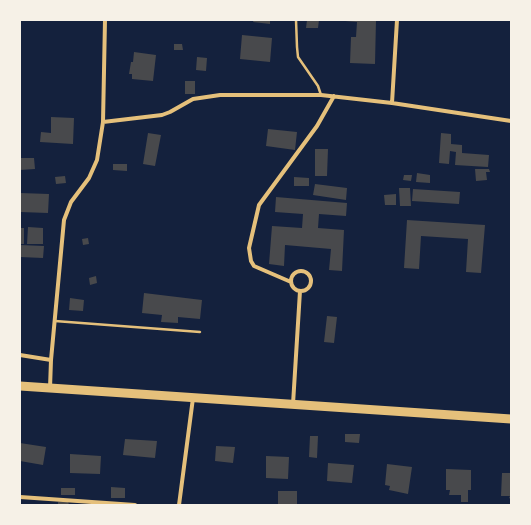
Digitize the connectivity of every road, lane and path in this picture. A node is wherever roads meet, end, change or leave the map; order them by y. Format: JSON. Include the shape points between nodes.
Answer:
{"nodes":[{"id":1,"x":104,"y":20,"type":"edge"},
{"id":2,"x":296,"y":20,"type":"edge"},
{"id":3,"x":398,"y":20,"type":"edge"},
{"id":4,"x":321,"y":95,"type":"junction"},
{"id":5,"x":334,"y":96,"type":"junction"},
{"id":6,"x":392,"y":103,"type":"junction"},
{"id":7,"x":511,"y":121,"type":"edge"},
{"id":8,"x":103,"y":122,"type":"junction"},
{"id":9,"x":291,"y":282,"type":"junction"},
{"id":10,"x":300,"y":291,"type":"junction"},
{"id":11,"x":54,"y":321,"type":"junction"},
{"id":12,"x":200,"y":332,"type":"dead end"},
{"id":13,"x":20,"y":356,"type":"edge"},
{"id":14,"x":51,"y":360,"type":"junction"},
{"id":15,"x":20,"y":386,"type":"edge"},
{"id":16,"x":50,"y":388,"type":"junction"},
{"id":17,"x":193,"y":398,"type":"junction"},
{"id":18,"x":293,"y":404,"type":"junction"},
{"id":19,"x":511,"y":419,"type":"edge"},
{"id":20,"x":20,"y":497,"type":"edge"},
{"id":21,"x":134,"y":505,"type":"edge"},
{"id":22,"x":179,"y":505,"type":"edge"}],
"edges":[{"from":1,"to":8,"type":"street"},
{"from":2,"to":4,"type":"lane","via":[[298,57],[318,86]]},
{"from":3,"to":6,"type":"street"},
{"from":4,"to":5,"type":"street"},
{"from":4,"to":8,"type":"street","via":[[205,96],[193,99],[162,115]]},
{"from":5,"to":6,"type":"street"},
{"from":5,"to":9,"type":"street","via":[[317,126],[259,205],[249,248],[254,266]]},
{"from":6,"to":7,"type":"street"},
{"from":8,"to":11,"type":"street","via":[[97,160],[89,178],[71,202],[64,220]]},
{"from":9,"to":10,"type":"street","via":[[294,288]]},
{"from":9,"to":10,"type":"street","via":[[296,273],[306,273],[311,282],[309,287]]},
{"from":10,"to":18,"type":"street"},
{"from":11,"to":12,"type":"lane"},
{"from":11,"to":14,"type":"street"},
{"from":13,"to":14,"type":"street"},
{"from":14,"to":16,"type":"street"},
{"from":15,"to":16,"type":"highway"},
{"from":16,"to":17,"type":"highway"},
{"from":17,"to":18,"type":"highway"},
{"from":17,"to":22,"type":"street"},
{"from":18,"to":19,"type":"highway"},
{"from":20,"to":21,"type":"street"}]}
